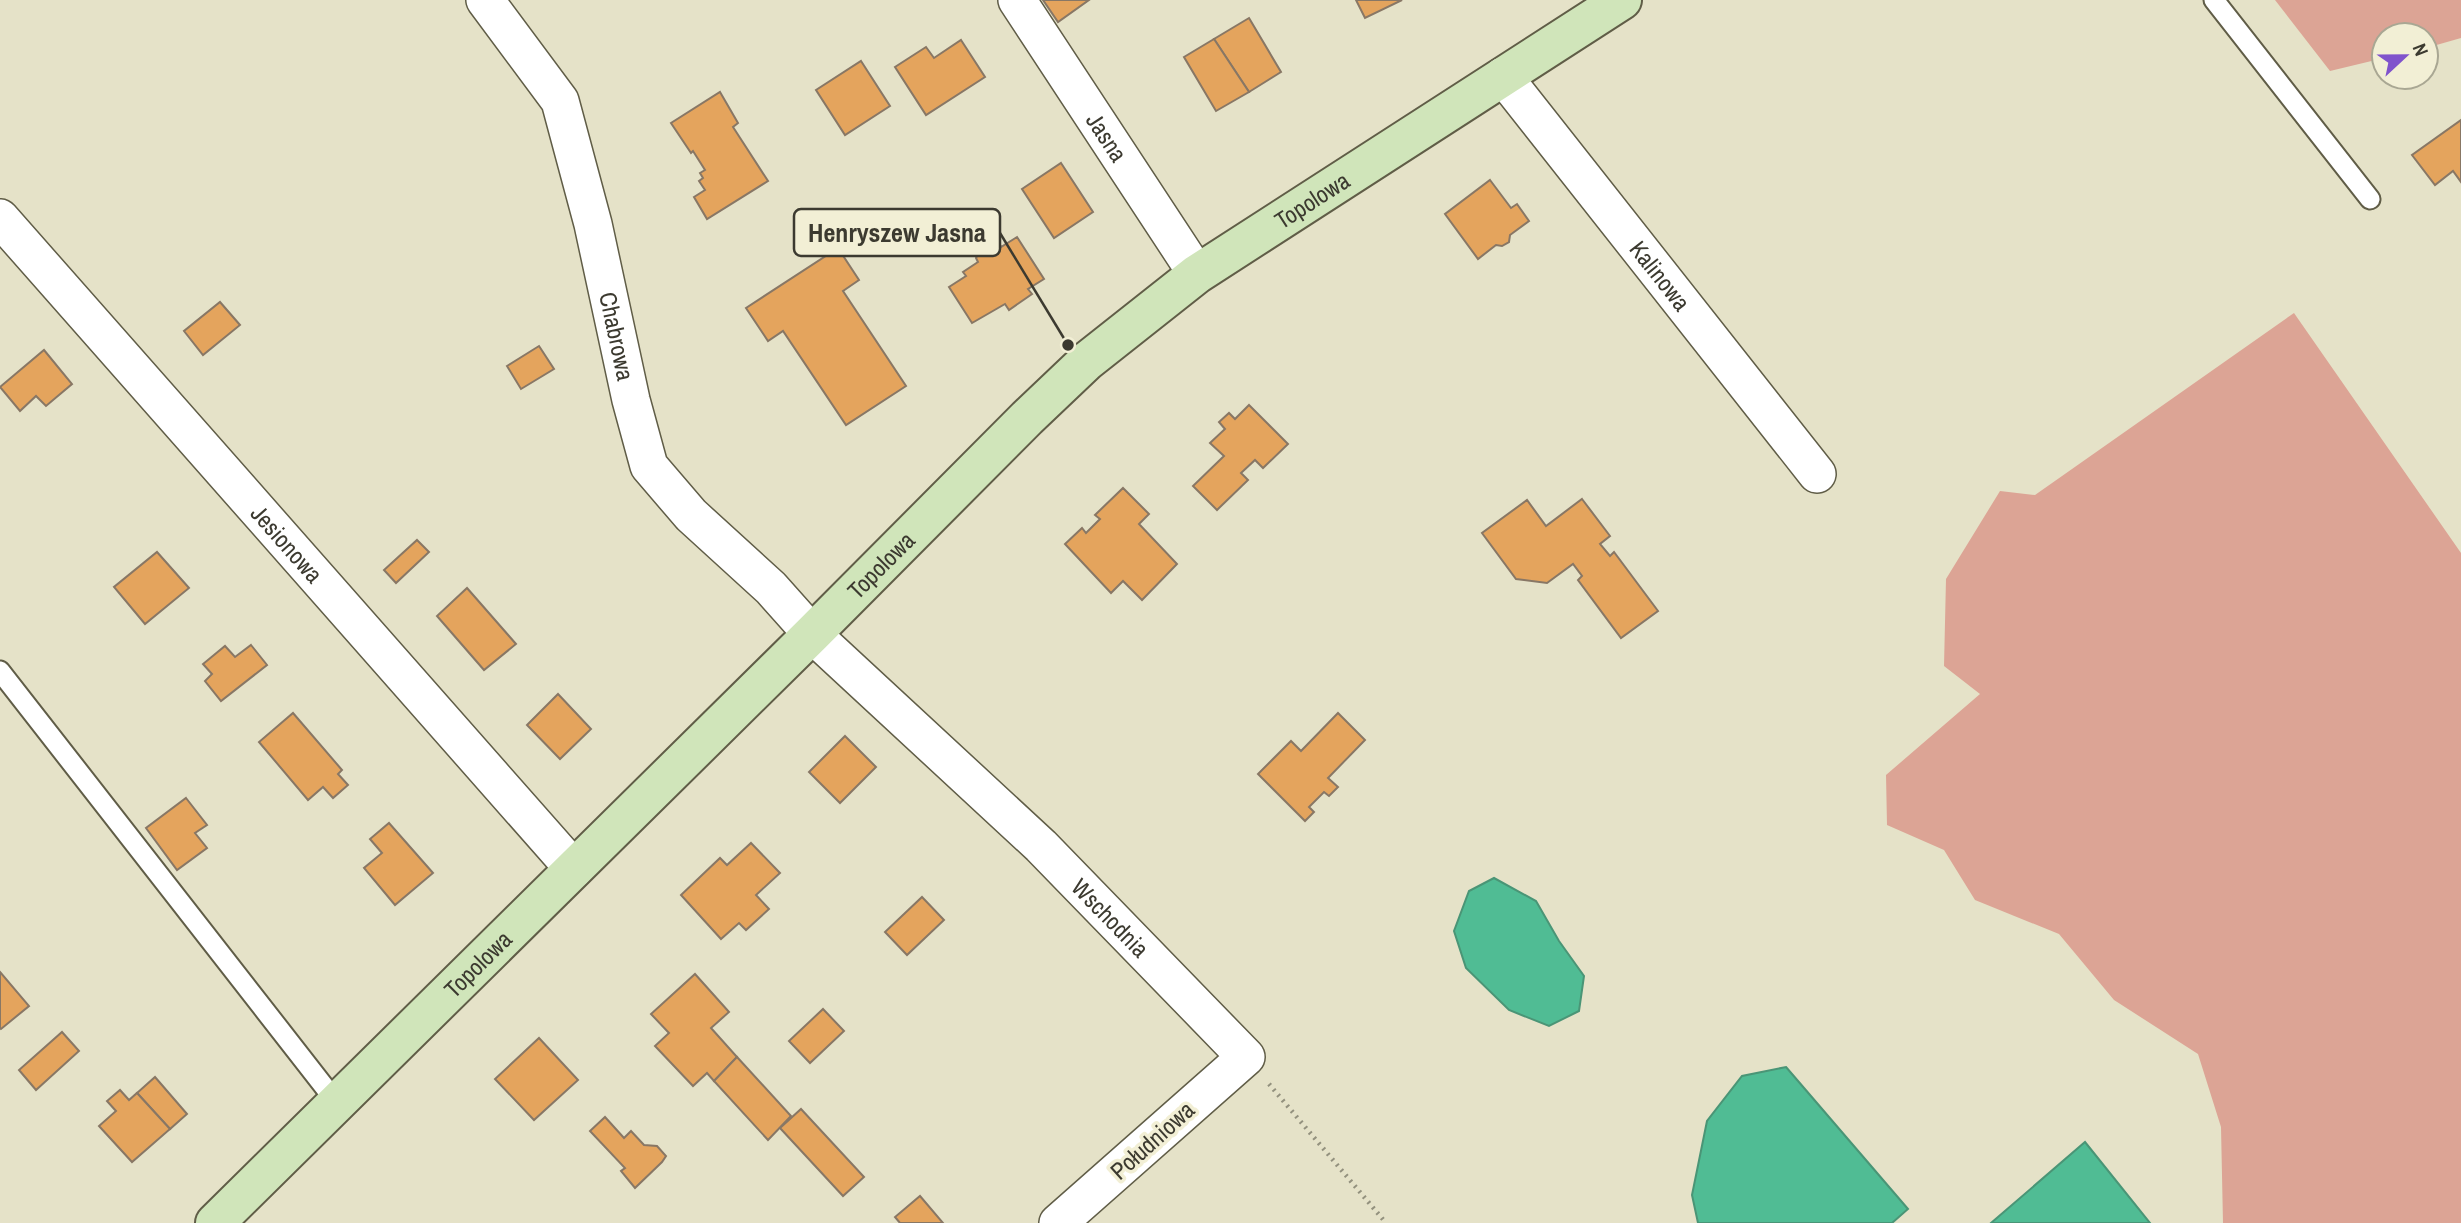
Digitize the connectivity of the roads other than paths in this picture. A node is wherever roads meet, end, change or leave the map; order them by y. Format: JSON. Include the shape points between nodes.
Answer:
{"nodes":[{"id":1,"x":485,"y":0,"type":"edge"},
{"id":2,"x":1017,"y":0,"type":"edge"},
{"id":3,"x":1622,"y":0,"type":"edge"},
{"id":4,"x":2214,"y":0,"type":"edge"},
{"id":5,"x":1503,"y":76,"type":"junction"},
{"id":6,"x":2370,"y":199,"type":"dead end"},
{"id":7,"x":0,"y":218,"type":"edge"},
{"id":8,"x":1196,"y":274,"type":"junction"},
{"id":9,"x":1817,"y":474,"type":"dead end"},
{"id":10,"x":812,"y":634,"type":"junction"},
{"id":11,"x":0,"y":671,"type":"edge"},
{"id":12,"x":574,"y":869,"type":"junction"},
{"id":13,"x":1245,"y":1057,"type":"joint"},
{"id":14,"x":337,"y":1103,"type":"junction"},
{"id":15,"x":215,"y":1223,"type":"edge"},
{"id":16,"x":1058,"y":1223,"type":"edge"}],
"edges":[{"from":1,"to":10,"type":"street","name":"Chabrowa","via":[[560,101],[649,466],[691,515],[771,588]]},
{"from":2,"to":8,"type":"street","name":"Jasna"},
{"from":3,"to":5,"type":"street","name":"Topolowa"},
{"from":4,"to":6,"type":"lane"},
{"from":5,"to":8,"type":"street","name":"Topolowa"},
{"from":5,"to":9,"type":"street","name":"Kalinowa"},
{"from":7,"to":12,"type":"street","name":"Jesionowa"},
{"from":8,"to":10,"type":"street","name":"Topolowa","via":[[1087,361]]},
{"from":10,"to":12,"type":"street","name":"Topolowa"},
{"from":10,"to":13,"type":"street","name":"Wschodnia","via":[[1041,846]]},
{"from":11,"to":14,"type":"lane"},
{"from":12,"to":14,"type":"street","name":"Topolowa"},
{"from":13,"to":16,"type":"street","name":"Południowa"},
{"from":14,"to":15,"type":"street","name":"Topolowa"}]}
